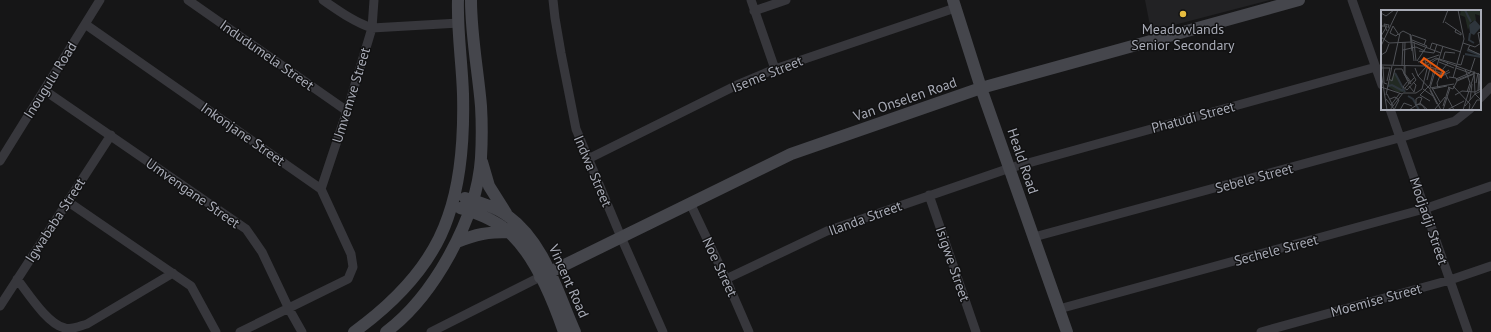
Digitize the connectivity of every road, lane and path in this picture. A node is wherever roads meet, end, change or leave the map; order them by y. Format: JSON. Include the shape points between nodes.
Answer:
{"nodes":[{"id":1,"x":100,"y":0,"type":"edge"},
{"id":2,"x":188,"y":0,"type":"edge"},
{"id":3,"x":323,"y":0,"type":"edge"},
{"id":4,"x":374,"y":0,"type":"edge"},
{"id":5,"x":458,"y":0,"type":"edge"},
{"id":6,"x":471,"y":0,"type":"edge"},
{"id":7,"x":554,"y":0,"type":"edge"},
{"id":8,"x":751,"y":0,"type":"edge"},
{"id":9,"x":786,"y":0,"type":"edge"},
{"id":10,"x":1298,"y":0,"type":"edge"},
{"id":11,"x":1352,"y":0,"type":"edge"},
{"id":12,"x":954,"y":4,"type":"edge"},
{"id":13,"x":754,"y":11,"type":"junction"},
{"id":14,"x":459,"y":23,"type":"junction"},
{"id":15,"x":85,"y":24,"type":"junction"},
{"id":16,"x":372,"y":28,"type":"junction"},
{"id":17,"x":1376,"y":67,"type":"junction"},
{"id":18,"x":775,"y":69,"type":"junction"},
{"id":19,"x":1381,"y":82,"type":"edge"},
{"id":20,"x":1491,"y":87,"type":"edge"},
{"id":21,"x":981,"y":88,"type":"junction"},
{"id":22,"x":44,"y":90,"type":"junction"},
{"id":23,"x":1481,"y":97,"type":"edge"},
{"id":24,"x":1390,"y":110,"type":"edge"},
{"id":25,"x":1469,"y":110,"type":"edge"},
{"id":26,"x":347,"y":111,"type":"junction"},
{"id":27,"x":111,"y":135,"type":"junction"},
{"id":28,"x":1399,"y":138,"type":"junction"},
{"id":29,"x":481,"y":159,"type":"junction"},
{"id":30,"x":588,"y":159,"type":"junction"},
{"id":31,"x":0,"y":161,"type":"edge"},
{"id":32,"x":1010,"y":168,"type":"junction"},
{"id":33,"x":1491,"y":186,"type":"edge"},
{"id":34,"x":321,"y":189,"type":"junction"},
{"id":35,"x":929,"y":195,"type":"junction"},
{"id":36,"x":453,"y":200,"type":"junction"},
{"id":37,"x":67,"y":201,"type":"junction"},
{"id":38,"x":690,"y":203,"type":"junction"},
{"id":39,"x":470,"y":205,"type":"junction"},
{"id":40,"x":1424,"y":209,"type":"junction"},
{"id":41,"x":507,"y":215,"type":"junction"},
{"id":42,"x":509,"y":232,"type":"junction"},
{"id":43,"x":621,"y":237,"type":"junction"},
{"id":44,"x":1034,"y":237,"type":"junction"},
{"id":45,"x":457,"y":242,"type":"junction"},
{"id":46,"x":1491,"y":266,"type":"edge"},
{"id":47,"x":173,"y":272,"type":"junction"},
{"id":48,"x":545,"y":274,"type":"junction"},
{"id":49,"x":17,"y":279,"type":"junction"},
{"id":50,"x":726,"y":279,"type":"junction"},
{"id":51,"x":1450,"y":280,"type":"junction"},
{"id":52,"x":0,"y":306,"type":"edge"},
{"id":53,"x":289,"y":309,"type":"junction"},
{"id":54,"x":1059,"y":309,"type":"junction"},
{"id":55,"x":216,"y":332,"type":"edge"},
{"id":56,"x":240,"y":332,"type":"edge"},
{"id":57,"x":302,"y":332,"type":"edge"},
{"id":58,"x":354,"y":332,"type":"edge"},
{"id":59,"x":386,"y":332,"type":"edge"},
{"id":60,"x":431,"y":332,"type":"edge"},
{"id":61,"x":564,"y":332,"type":"edge"},
{"id":62,"x":575,"y":332,"type":"edge"},
{"id":63,"x":663,"y":332,"type":"edge"},
{"id":64,"x":749,"y":332,"type":"edge"},
{"id":65,"x":976,"y":332,"type":"edge"},
{"id":66,"x":1067,"y":332,"type":"edge"},
{"id":67,"x":1261,"y":332,"type":"edge"},
{"id":68,"x":1468,"y":332,"type":"edge"}],
"edges":[{"from":1,"to":15,"type":"street","name":"Inougulu Road"},
{"from":2,"to":26,"type":"street","name":"Indudumela Street"},
{"from":3,"to":16,"type":"street","via":[[351,19]]},
{"from":4,"to":16,"type":"street","name":"Umvemve Street"},
{"from":5,"to":14,"type":"main road"},
{"from":6,"to":29,"type":"main road","via":[[481,107]]},
{"from":7,"to":30,"type":"street","name":"Indwa Street","via":[[568,98],[576,129]]},
{"from":8,"to":13,"type":"street"},
{"from":9,"to":13,"type":"street"},
{"from":10,"to":21,"type":"main road","name":"Van Onselen Road"},
{"from":11,"to":17,"type":"street"},
{"from":12,"to":18,"type":"street","name":"Iseme Street"},
{"from":12,"to":21,"type":"main road","name":"Heald Road"},
{"from":13,"to":18,"type":"street"},
{"from":14,"to":16,"type":"street"},
{"from":14,"to":36,"type":"main road","via":[[463,93],[462,137]]},
{"from":15,"to":22,"type":"street","name":"Inougulu Road"},
{"from":15,"to":34,"type":"street","name":"Inkonjane Street"},
{"from":16,"to":26,"type":"street","name":"Umvemve Street"},
{"from":17,"to":19,"type":"street"},
{"from":17,"to":32,"type":"street","name":"Phatudi Street"},
{"from":18,"to":30,"type":"street","name":"Iseme Street","via":[[737,85]]},
{"from":20,"to":23,"type":"street"},
{"from":21,"to":32,"type":"main road","name":"Heald Road"},
{"from":21,"to":38,"type":"main road","name":"Van Onselen Road","via":[[791,154]]},
{"from":22,"to":27,"type":"street","name":"Umvengane Street"},
{"from":22,"to":31,"type":"street","name":"Inougulu Road"},
{"from":24,"to":28,"type":"street","name":"Modjadji Street"},
{"from":25,"to":28,"type":"street","name":"Sebele Street","via":[[1455,121]]},
{"from":26,"to":34,"type":"street","name":"Umvemve Street"},
{"from":27,"to":37,"type":"street","name":"Igwababa Street"},
{"from":27,"to":53,"type":"street","name":"Umvengane Street","via":[[246,230],[262,252]]},
{"from":28,"to":40,"type":"street","name":"Modjadji Street"},
{"from":28,"to":44,"type":"street","name":"Sebele Street"},
{"from":29,"to":39,"type":"main road"},
{"from":29,"to":41,"type":"main road","via":[[490,186]]},
{"from":30,"to":43,"type":"street","name":"Indwa Street"},
{"from":32,"to":35,"type":"street","name":"Ilanda Street"},
{"from":32,"to":44,"type":"main road","name":"Heald Road"},
{"from":33,"to":40,"type":"street","name":"Sechele Street"},
{"from":34,"to":53,"type":"street","via":[[351,254],[353,267],[348,279]]},
{"from":35,"to":50,"type":"street","name":"Ilanda Street","via":[[827,231]]},
{"from":35,"to":65,"type":"street","name":"Isigwe Street"},
{"from":36,"to":39,"type":"main road","name":"Vincent Road"},
{"from":36,"to":58,"type":"main road","via":[[438,241],[412,280],[377,316]]},
{"from":37,"to":47,"type":"street"},
{"from":37,"to":49,"type":"street","name":"Igwababa Street"},
{"from":38,"to":43,"type":"main road","name":"Van Onselen Road"},
{"from":38,"to":50,"type":"street","name":"Noe Street"},
{"from":39,"to":41,"type":"main road","name":"Vincent Road","via":[[490,206]]},
{"from":39,"to":42,"type":"main road","name":"Vincent Road"},
{"from":39,"to":45,"type":"main road"},
{"from":40,"to":51,"type":"street","name":"Modjadji Street"},
{"from":40,"to":54,"type":"street","name":"Sechele Street"},
{"from":41,"to":48,"type":"main road","name":"Vincent Road","via":[[534,242],[541,253]]},
{"from":42,"to":45,"type":"main road","via":[[482,233]]},
{"from":42,"to":48,"type":"main road","name":"Vincent Road"},
{"from":43,"to":48,"type":"main road","name":"Van Onselen Road"},
{"from":43,"to":63,"type":"street","name":"Indwa Street"},
{"from":44,"to":54,"type":"main road","name":"Heald Road"},
{"from":45,"to":59,"type":"main road","via":[[429,287]]},
{"from":46,"to":51,"type":"street","name":"Moemise Street"},
{"from":47,"to":49,"type":"street","via":[[87,324],[67,329],[58,326],[48,317]]},
{"from":47,"to":55,"type":"street","via":[[191,286]]},
{"from":48,"to":60,"type":"street"},
{"from":48,"to":61,"type":"main road","name":"Vincent Road"},
{"from":48,"to":62,"type":"main road","name":"Vincent Road"},
{"from":49,"to":52,"type":"street","name":"Igwababa Street"},
{"from":50,"to":64,"type":"street","name":"Noe Street"},
{"from":51,"to":67,"type":"street","name":"Moemise Street"},
{"from":51,"to":68,"type":"street","name":"Modjadji Street"},
{"from":53,"to":56,"type":"street"},
{"from":53,"to":57,"type":"street","name":"Umvengane Street"},
{"from":54,"to":66,"type":"main road","name":"Heald Road"}]}
